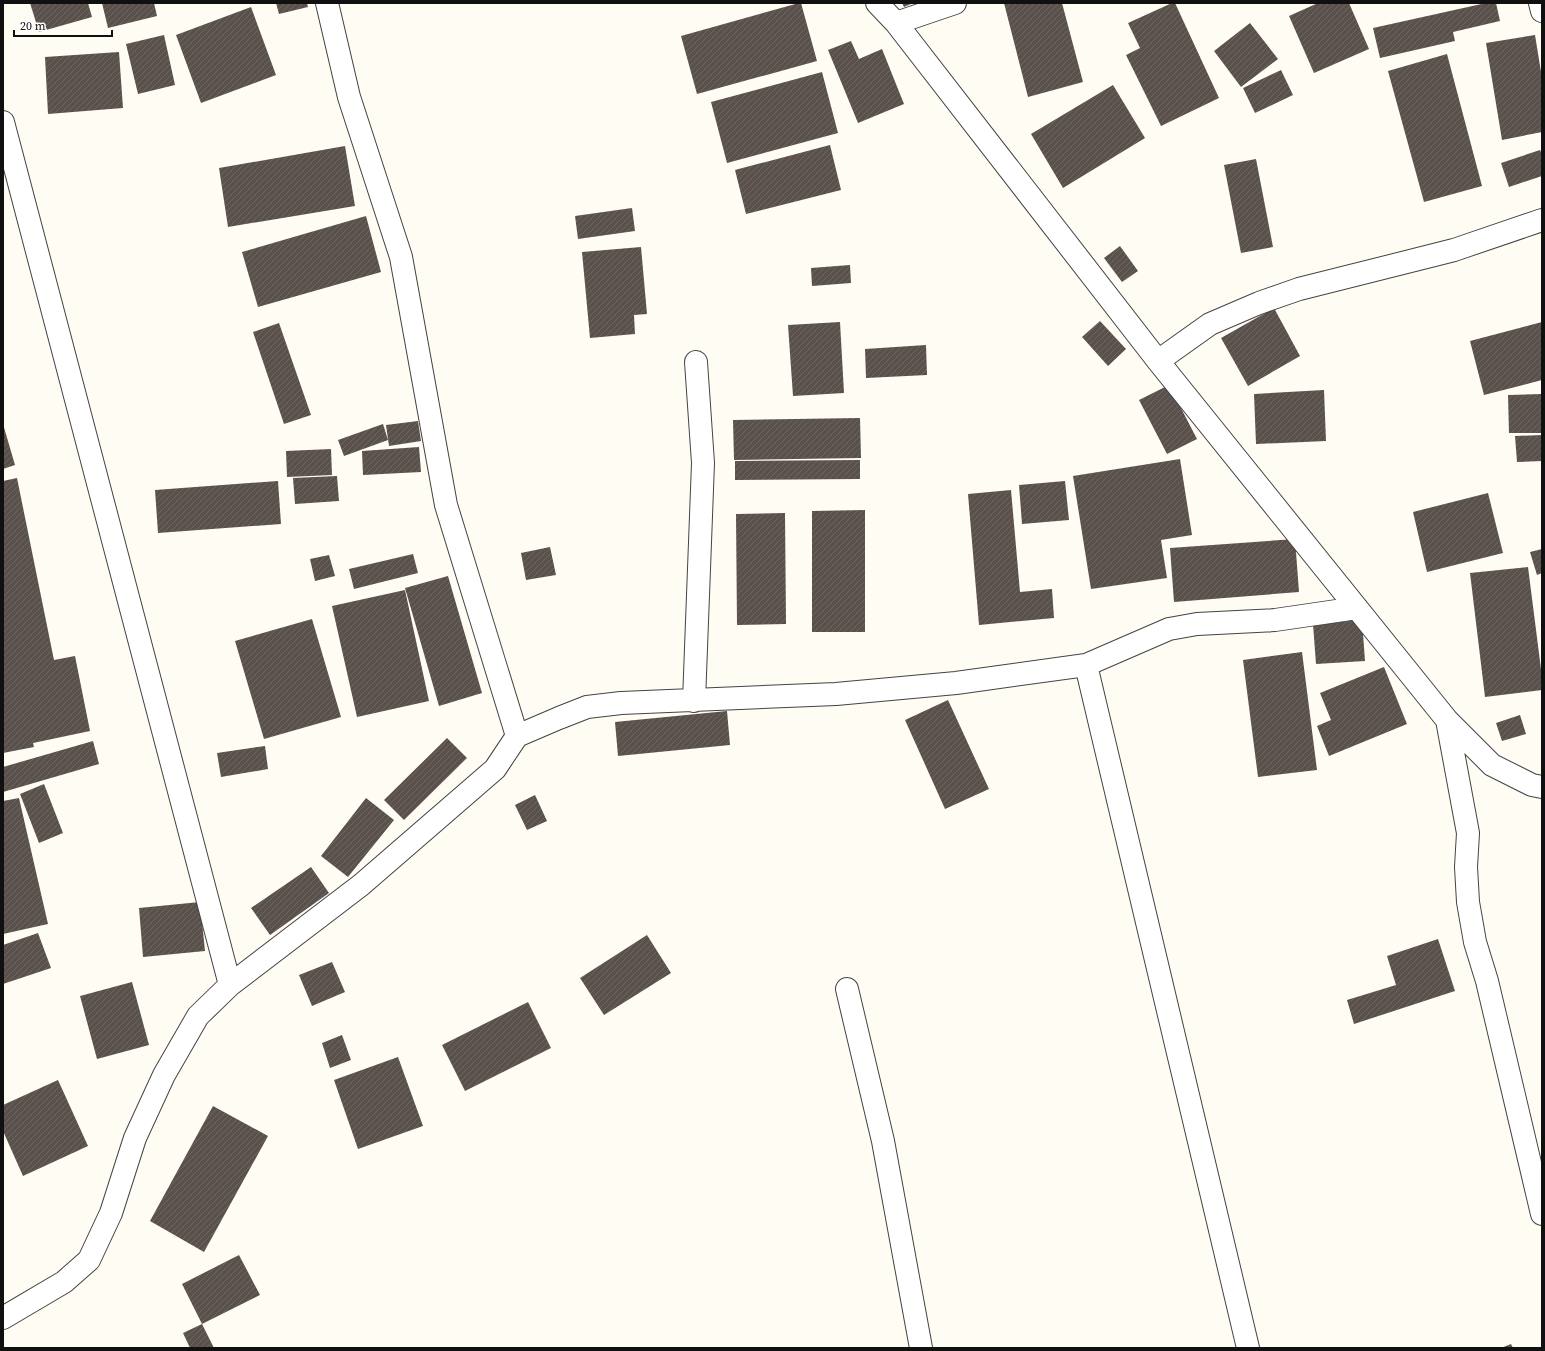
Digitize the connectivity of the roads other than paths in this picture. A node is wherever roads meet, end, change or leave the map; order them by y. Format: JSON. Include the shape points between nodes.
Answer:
{"nodes":[{"id":1,"x":328,"y":3,"type":"edge"},
{"id":2,"x":877,"y":3,"type":"edge"},
{"id":3,"x":955,"y":3,"type":"edge"},
{"id":4,"x":1540,"y":3,"type":"edge"},
{"id":5,"x":1542,"y":11,"type":"edge"},
{"id":6,"x":896,"y":23,"type":"junction"},
{"id":7,"x":3,"y":122,"type":"edge"},
{"id":8,"x":1542,"y":220,"type":"edge"},
{"id":9,"x":1158,"y":361,"type":"junction"},
{"id":10,"x":696,"y":362,"type":"dead end"},
{"id":11,"x":1357,"y":608,"type":"junction"},
{"id":12,"x":1086,"y":665,"type":"junction"},
{"id":13,"x":694,"y":700,"type":"junction"},
{"id":14,"x":1447,"y":720,"type":"junction"},
{"id":15,"x":517,"y":736,"type":"junction"},
{"id":16,"x":1542,"y":787,"type":"edge"},
{"id":17,"x":230,"y":985,"type":"junction"},
{"id":18,"x":847,"y":989,"type":"dead end"},
{"id":19,"x":1542,"y":1214,"type":"edge"},
{"id":20,"x":3,"y":1318,"type":"edge"},
{"id":21,"x":921,"y":1348,"type":"edge"},
{"id":22,"x":1248,"y":1348,"type":"edge"}],
"edges":[{"from":1,"to":15,"type":"street","via":[[349,97],[401,257],[446,505]]},
{"from":2,"to":6,"type":"street"},
{"from":3,"to":6,"type":"street"},
{"from":4,"to":5,"type":"street"},
{"from":6,"to":9,"type":"street"},
{"from":7,"to":17,"type":"street"},
{"from":8,"to":9,"type":"street","via":[[1454,250],[1298,289],[1259,303],[1210,324]]},
{"from":9,"to":11,"type":"street"},
{"from":10,"to":13,"type":"street","via":[[703,463]]},
{"from":11,"to":12,"type":"street","via":[[1275,620],[1197,624],[1169,629]]},
{"from":11,"to":14,"type":"street"},
{"from":12,"to":13,"type":"street","via":[[956,683],[836,694]]},
{"from":12,"to":22,"type":"street"},
{"from":13,"to":15,"type":"street","via":[[621,702],[588,708]]},
{"from":14,"to":16,"type":"street","via":[[1492,764],[1532,785]]},
{"from":14,"to":19,"type":"street","via":[[1468,833],[1468,902],[1475,942],[1487,981]]},
{"from":15,"to":17,"type":"street","via":[[495,769],[362,884]]},
{"from":17,"to":20,"type":"street","via":[[198,1016],[164,1075],[135,1138],[111,1213],[89,1260],[64,1282]]},
{"from":18,"to":21,"type":"street","via":[[883,1141]]}]}
